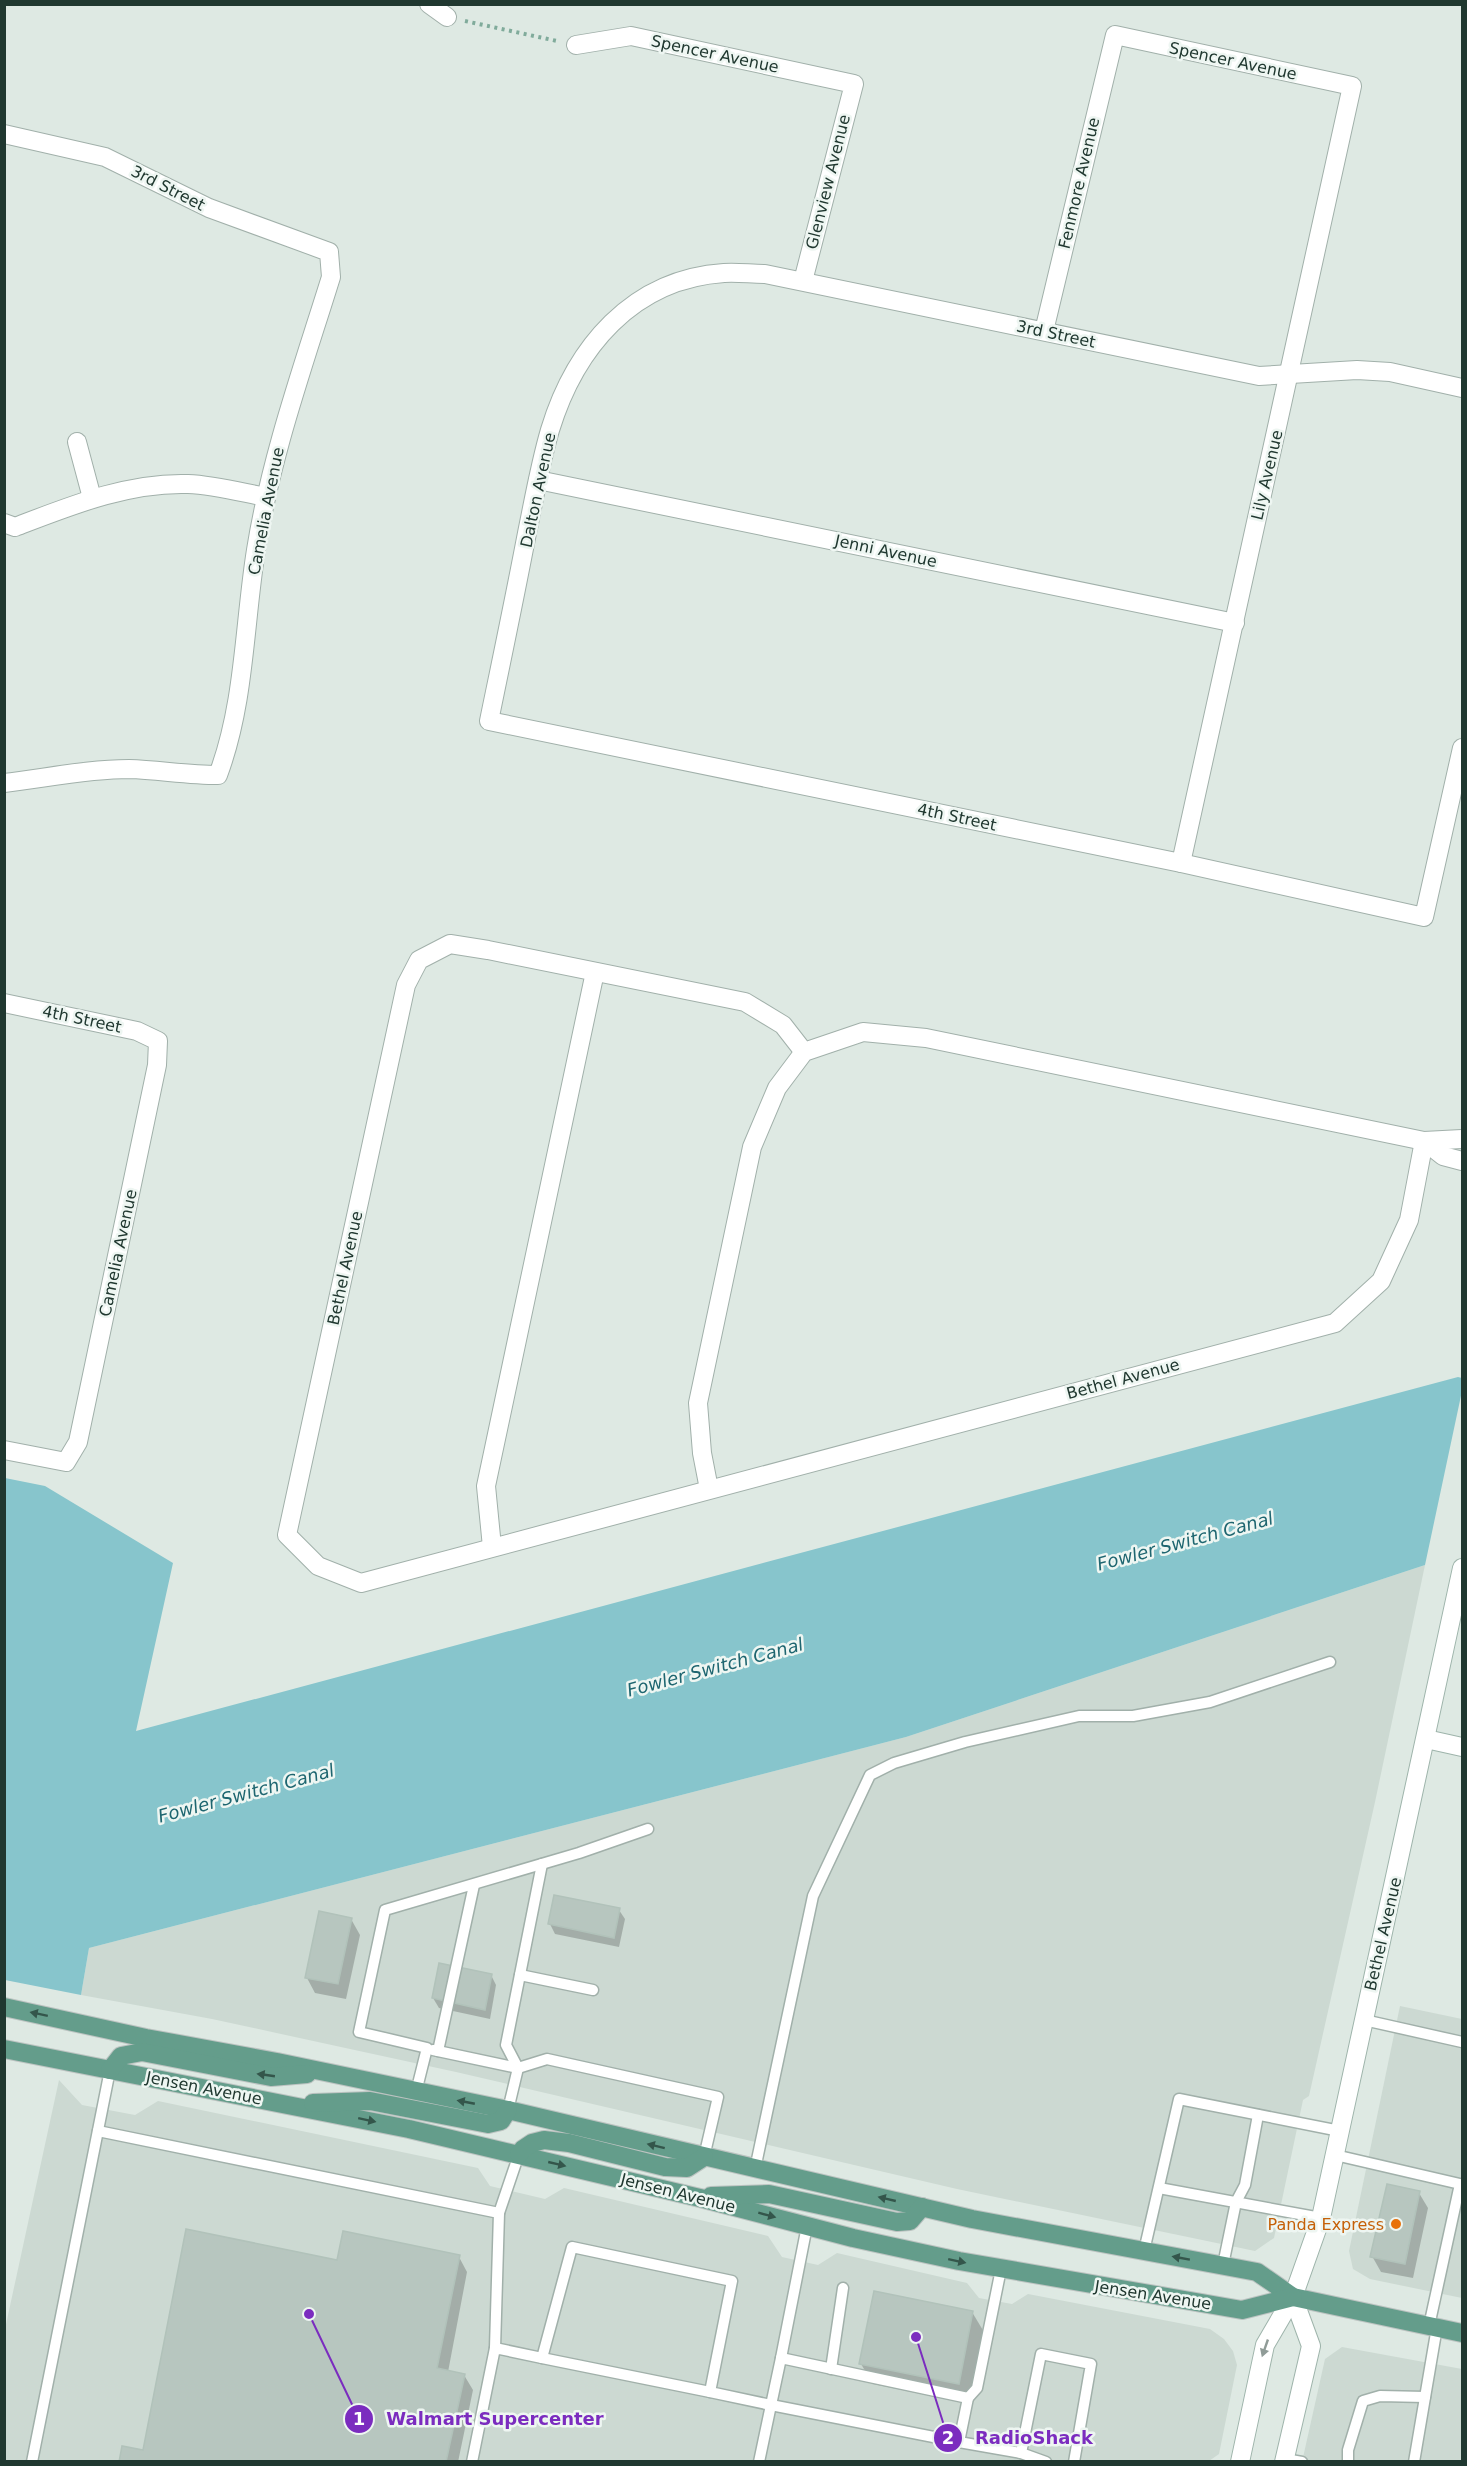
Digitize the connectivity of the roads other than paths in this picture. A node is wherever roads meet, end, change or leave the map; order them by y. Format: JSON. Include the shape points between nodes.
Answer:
{"nodes":[{"id":1,"x":429,"y":4,"type":"edge"},
{"id":2,"x":447,"y":17,"type":"road end"},
{"id":3,"x":1114,"y":35,"type":"joint"},
{"id":4,"x":576,"y":45,"type":"road end"},
{"id":5,"x":854,"y":84,"type":"joint"},
{"id":6,"x":1352,"y":86,"type":"joint"},
{"id":7,"x":4,"y":134,"type":"edge"},
{"id":8,"x":329,"y":252,"type":"joint"},
{"id":9,"x":803,"y":281,"type":"junction"},
{"id":10,"x":652,"y":292,"type":"joint"},
{"id":11,"x":1044,"y":331,"type":"junction"},
{"id":12,"x":1290,"y":375,"type":"junction"},
{"id":13,"x":1462,"y":388,"type":"edge"},
{"id":14,"x":77,"y":442,"type":"dead end"},
{"id":15,"x":538,"y":480,"type":"junction"},
{"id":16,"x":266,"y":497,"type":"junction"},
{"id":17,"x":92,"y":498,"type":"junction"},
{"id":18,"x":8,"y":529,"type":"edge"},
{"id":19,"x":1235,"y":623,"type":"junction"},
{"id":20,"x":489,"y":721,"type":"joint"},
{"id":21,"x":1462,"y":748,"type":"edge"},
{"id":22,"x":4,"y":783,"type":"edge"},
{"id":23,"x":1181,"y":863,"type":"junction"},
{"id":24,"x":595,"y":972,"type":"junction"},
{"id":25,"x":4,"y":1003,"type":"edge"},
{"id":26,"x":158,"y":1041,"type":"joint"},
{"id":27,"x":804,"y":1052,"type":"junction"},
{"id":28,"x":1462,"y":1139,"type":"edge"},
{"id":29,"x":1424,"y":1141,"type":"junction"},
{"id":30,"x":1462,"y":1161,"type":"edge"},
{"id":31,"x":4,"y":1450,"type":"edge"},
{"id":32,"x":709,"y":1489,"type":"junction"},
{"id":33,"x":492,"y":1547,"type":"junction"},
{"id":34,"x":1462,"y":1568,"type":"edge"},
{"id":35,"x":1330,"y":1662,"type":"dead end"},
{"id":36,"x":1426,"y":1739,"type":"junction"},
{"id":37,"x":1462,"y":1747,"type":"edge"},
{"id":38,"x":648,"y":1829,"type":"dead end"},
{"id":39,"x":542,"y":1864,"type":"junction"},
{"id":40,"x":474,"y":1885,"type":"junction"},
{"id":41,"x":520,"y":1975,"type":"junction"},
{"id":42,"x":592,"y":1990,"type":"dead end"},
{"id":43,"x":4,"y":2007,"type":"edge"},
{"id":44,"x":1364,"y":2020,"type":"junction"},
{"id":45,"x":1462,"y":2042,"type":"edge"},
{"id":46,"x":4,"y":2049,"type":"edge"},
{"id":47,"x":433,"y":2050,"type":"junction"},
{"id":48,"x":518,"y":2068,"type":"junction"},
{"id":49,"x":110,"y":2070,"type":"junction"},
{"id":50,"x":324,"y":2072,"type":"junction"},
{"id":51,"x":416,"y":2092,"type":"junction"},
{"id":52,"x":290,"y":2104,"type":"junction"},
{"id":53,"x":508,"y":2110,"type":"junction"},
{"id":54,"x":1258,"y":2115,"type":"junction"},
{"id":55,"x":98,"y":2131,"type":"junction"},
{"id":56,"x":1340,"y":2131,"type":"junction"},
{"id":57,"x":519,"y":2154,"type":"junction"},
{"id":58,"x":1335,"y":2155,"type":"junction"},
{"id":59,"x":704,"y":2157,"type":"junction"},
{"id":60,"x":755,"y":2169,"type":"junction"},
{"id":61,"x":1159,"y":2188,"type":"junction"},
{"id":62,"x":700,"y":2198,"type":"junction"},
{"id":63,"x":1236,"y":2202,"type":"junction"},
{"id":64,"x":922,"y":2207,"type":"junction"},
{"id":65,"x":500,"y":2213,"type":"junction"},
{"id":66,"x":1321,"y":2218,"type":"junction"},
{"id":67,"x":807,"y":2226,"type":"junction"},
{"id":68,"x":1144,"y":2251,"type":"junction"},
{"id":69,"x":1223,"y":2265,"type":"junction"},
{"id":70,"x":1001,"y":2269,"type":"junction"},
{"id":71,"x":843,"y":2288,"type":"dead end"},
{"id":72,"x":1293,"y":2297,"type":"junction"},
{"id":73,"x":1433,"y":2326,"type":"junction"},
{"id":74,"x":1462,"y":2333,"type":"edge"},
{"id":75,"x":495,"y":2348,"type":"junction"},
{"id":76,"x":542,"y":2358,"type":"junction"},
{"id":77,"x":780,"y":2358,"type":"junction"},
{"id":78,"x":831,"y":2369,"type":"junction"},
{"id":79,"x":710,"y":2392,"type":"junction"},
{"id":80,"x":1425,"y":2397,"type":"junction"},
{"id":81,"x":968,"y":2398,"type":"junction"},
{"id":82,"x":771,"y":2405,"type":"junction"},
{"id":83,"x":959,"y":2442,"type":"junction"},
{"id":84,"x":1021,"y":2453,"type":"junction"},
{"id":85,"x":1290,"y":2461,"type":"edge"},
{"id":86,"x":32,"y":2462,"type":"edge"},
{"id":87,"x":472,"y":2462,"type":"edge"},
{"id":88,"x":759,"y":2462,"type":"edge"},
{"id":89,"x":1046,"y":2462,"type":"edge"},
{"id":90,"x":1074,"y":2462,"type":"edge"},
{"id":91,"x":1240,"y":2462,"type":"edge"},
{"id":92,"x":1348,"y":2462,"type":"edge"},
{"id":93,"x":1414,"y":2462,"type":"edge"}],
"edges":[{"from":1,"to":2,"type":"street"},
{"from":3,"to":6,"type":"street","name":"Spencer Avenue"},
{"from":3,"to":11,"type":"street","name":"Fenmore Avenue"},
{"from":4,"to":5,"type":"street","name":"Spencer Avenue","via":[[631,36]]},
{"from":5,"to":9,"type":"street","name":"Glenview Avenue"},
{"from":6,"to":12,"type":"street","name":"Lily Avenue"},
{"from":7,"to":8,"type":"street","name":"3rd Street","via":[[105,157],[209,208]]},
{"from":8,"to":16,"type":"street","name":"Camelia Avenue","via":[[331,277]]},
{"from":9,"to":10,"type":"street","name":"3rd Street","via":[[765,274],[723,273]]},
{"from":9,"to":11,"type":"street","name":"3rd Street"},
{"from":10,"to":15,"type":"street","name":"Dalton Avenue","via":[[618,316],[589,346],[566,387]]},
{"from":11,"to":12,"type":"street","name":"3rd Street","via":[[1259,376]]},
{"from":12,"to":13,"type":"street","name":"3rd Street","via":[[1368,371]]},
{"from":12,"to":19,"type":"street","name":"Lily Avenue"},
{"from":14,"to":17,"type":"street"},
{"from":15,"to":19,"type":"street","name":"Jenni Avenue"},
{"from":15,"to":20,"type":"street","name":"Dalton Avenue"},
{"from":16,"to":17,"type":"street","via":[[188,484],[145,487]]},
{"from":16,"to":22,"type":"street","name":"Camelia Avenue","via":[[242,671],[228,748],[218,775],[128,769]]},
{"from":17,"to":18,"type":"street"},
{"from":19,"to":23,"type":"street","name":"Lily Avenue"},
{"from":20,"to":23,"type":"street","name":"4th Street"},
{"from":21,"to":23,"type":"street","name":"4th Street","via":[[1424,917]]},
{"from":24,"to":27,"type":"street","name":"Bethel Avenue","via":[[745,1002],[783,1025]]},
{"from":24,"to":33,"type":"street","via":[[486,1486]]},
{"from":24,"to":33,"type":"street","name":"Bethel Avenue","via":[[450,944],[419,960],[406,985],[287,1535],[318,1566],[361,1583]]},
{"from":25,"to":26,"type":"street","name":"4th Street","via":[[137,1031]]},
{"from":26,"to":31,"type":"street","name":"Camelia Avenue","via":[[157,1065],[78,1442],[66,1461]]},
{"from":27,"to":29,"type":"street","via":[[863,1032],[926,1038]]},
{"from":27,"to":32,"type":"street","via":[[777,1088],[752,1147],[698,1402]]},
{"from":28,"to":29,"type":"street"},
{"from":29,"to":30,"type":"street","via":[[1443,1156]]},
{"from":29,"to":32,"type":"street","name":"Bethel Avenue","via":[[1409,1220],[1381,1281],[1335,1323]]},
{"from":32,"to":33,"type":"street","name":"Bethel Avenue"},
{"from":34,"to":36,"type":"street","name":"Bethel Avenue"},
{"from":35,"to":60,"type":"lane","via":[[1210,1702],[1133,1716],[1079,1716],[966,1742],[894,1763],[870,1775],[813,1896]]},
{"from":36,"to":37,"type":"street"},
{"from":36,"to":44,"type":"street","name":"Bethel Avenue"},
{"from":38,"to":39,"type":"lane"},
{"from":39,"to":40,"type":"lane"},
{"from":39,"to":41,"type":"lane"},
{"from":40,"to":47,"type":"lane"},
{"from":40,"to":47,"type":"lane","via":[[385,1910],[359,2032]]},
{"from":41,"to":42,"type":"lane"},
{"from":41,"to":48,"type":"lane","via":[[506,2044]]},
{"from":50,"to":43,"type":"main road","name":"Jensen Avenue","one_way":true},
{"from":44,"to":45,"type":"lane"},
{"from":44,"to":56,"type":"street","name":"Bethel Avenue"},
{"from":46,"to":49,"type":"main road","name":"Jensen Avenue"},
{"from":47,"to":48,"type":"lane"},
{"from":47,"to":51,"type":"lane"},
{"from":48,"to":53,"type":"lane"},
{"from":48,"to":59,"type":"lane","via":[[547,2059],[718,2097]]},
{"from":50,"to":49,"type":"main road","one_way":true,"via":[[271,2077],[142,2052],[121,2056]]},
{"from":49,"to":52,"type":"main road","name":"Jensen Avenue"},
{"from":49,"to":55,"type":"lane"},
{"from":50,"to":51,"type":"main road","name":"Jensen Avenue"},
{"from":53,"to":51,"type":"main road","name":"Jensen Avenue","one_way":true},
{"from":52,"to":53,"type":"main road","via":[[370,2101],[488,2124],[501,2121]]},
{"from":52,"to":57,"type":"main road","name":"Jensen Avenue","one_way":true},
{"from":59,"to":53,"type":"main road","name":"Jensen Avenue","one_way":true},
{"from":54,"to":56,"type":"lane"},
{"from":54,"to":61,"type":"lane","via":[[1179,2099]]},
{"from":54,"to":63,"type":"lane","via":[[1245,2185]]},
{"from":55,"to":65,"type":"lane"},
{"from":55,"to":86,"type":"lane"},
{"from":56,"to":58,"type":"street","name":"Bethel Avenue"},
{"from":57,"to":59,"type":"main road","via":[[532,2143],[544,2140],[665,2167],[687,2168]]},
{"from":57,"to":62,"type":"main road","name":"Jensen Avenue","one_way":true},
{"from":57,"to":65,"type":"lane"},
{"from":58,"to":66,"type":"street","name":"Bethel Avenue"},
{"from":58,"to":73,"type":"lane","via":[[1460,2184]]},
{"from":59,"to":60,"type":"main road","name":"Jensen Avenue"},
{"from":64,"to":60,"type":"main road","name":"Jensen Avenue","one_way":true},
{"from":61,"to":63,"type":"lane"},
{"from":61,"to":68,"type":"lane"},
{"from":62,"to":64,"type":"main road","via":[[769,2194],[897,2222],[910,2221]]},
{"from":62,"to":67,"type":"main road","name":"Jensen Avenue","one_way":true},
{"from":63,"to":66,"type":"lane"},
{"from":63,"to":69,"type":"lane"},
{"from":64,"to":68,"type":"main road","name":"Jensen Avenue"},
{"from":65,"to":75,"type":"lane"},
{"from":66,"to":72,"type":"street","name":"Bethel Avenue"},
{"from":67,"to":70,"type":"main road","name":"Jensen Avenue","one_way":true},
{"from":67,"to":77,"type":"lane"},
{"from":69,"to":68,"type":"main road","name":"Jensen Avenue","one_way":true},
{"from":69,"to":72,"type":"main road","name":"Jensen Avenue","via":[[1257,2272]]},
{"from":70,"to":72,"type":"main road","name":"Jensen Avenue","via":[[1242,2310]]},
{"from":70,"to":81,"type":"lane","via":[[977,2388]]},
{"from":71,"to":78,"type":"lane"},
{"from":72,"to":73,"type":"main road","name":"Jensen Avenue"},
{"from":72,"to":85,"type":"street","via":[[1311,2346]]},
{"from":72,"to":91,"type":"street","name":"Bethel Avenue","one_way":true,"via":[[1264,2345]]},
{"from":73,"to":74,"type":"main road","name":"Jensen Avenue"},
{"from":73,"to":80,"type":"lane"},
{"from":75,"to":76,"type":"lane"},
{"from":75,"to":87,"type":"lane"},
{"from":76,"to":79,"type":"lane"},
{"from":76,"to":79,"type":"lane","via":[[572,2247],[732,2281]]},
{"from":77,"to":78,"type":"lane"},
{"from":77,"to":82,"type":"lane"},
{"from":78,"to":81,"type":"lane"},
{"from":79,"to":82,"type":"lane"},
{"from":80,"to":92,"type":"lane","via":[[1380,2396],[1363,2401]]},
{"from":80,"to":93,"type":"lane"},
{"from":81,"to":83,"type":"lane"},
{"from":82,"to":83,"type":"lane"},
{"from":82,"to":88,"type":"lane"},
{"from":83,"to":84,"type":"lane"},
{"from":84,"to":89,"type":"lane"},
{"from":84,"to":90,"type":"lane","via":[[1041,2354],[1091,2364]]}]}
